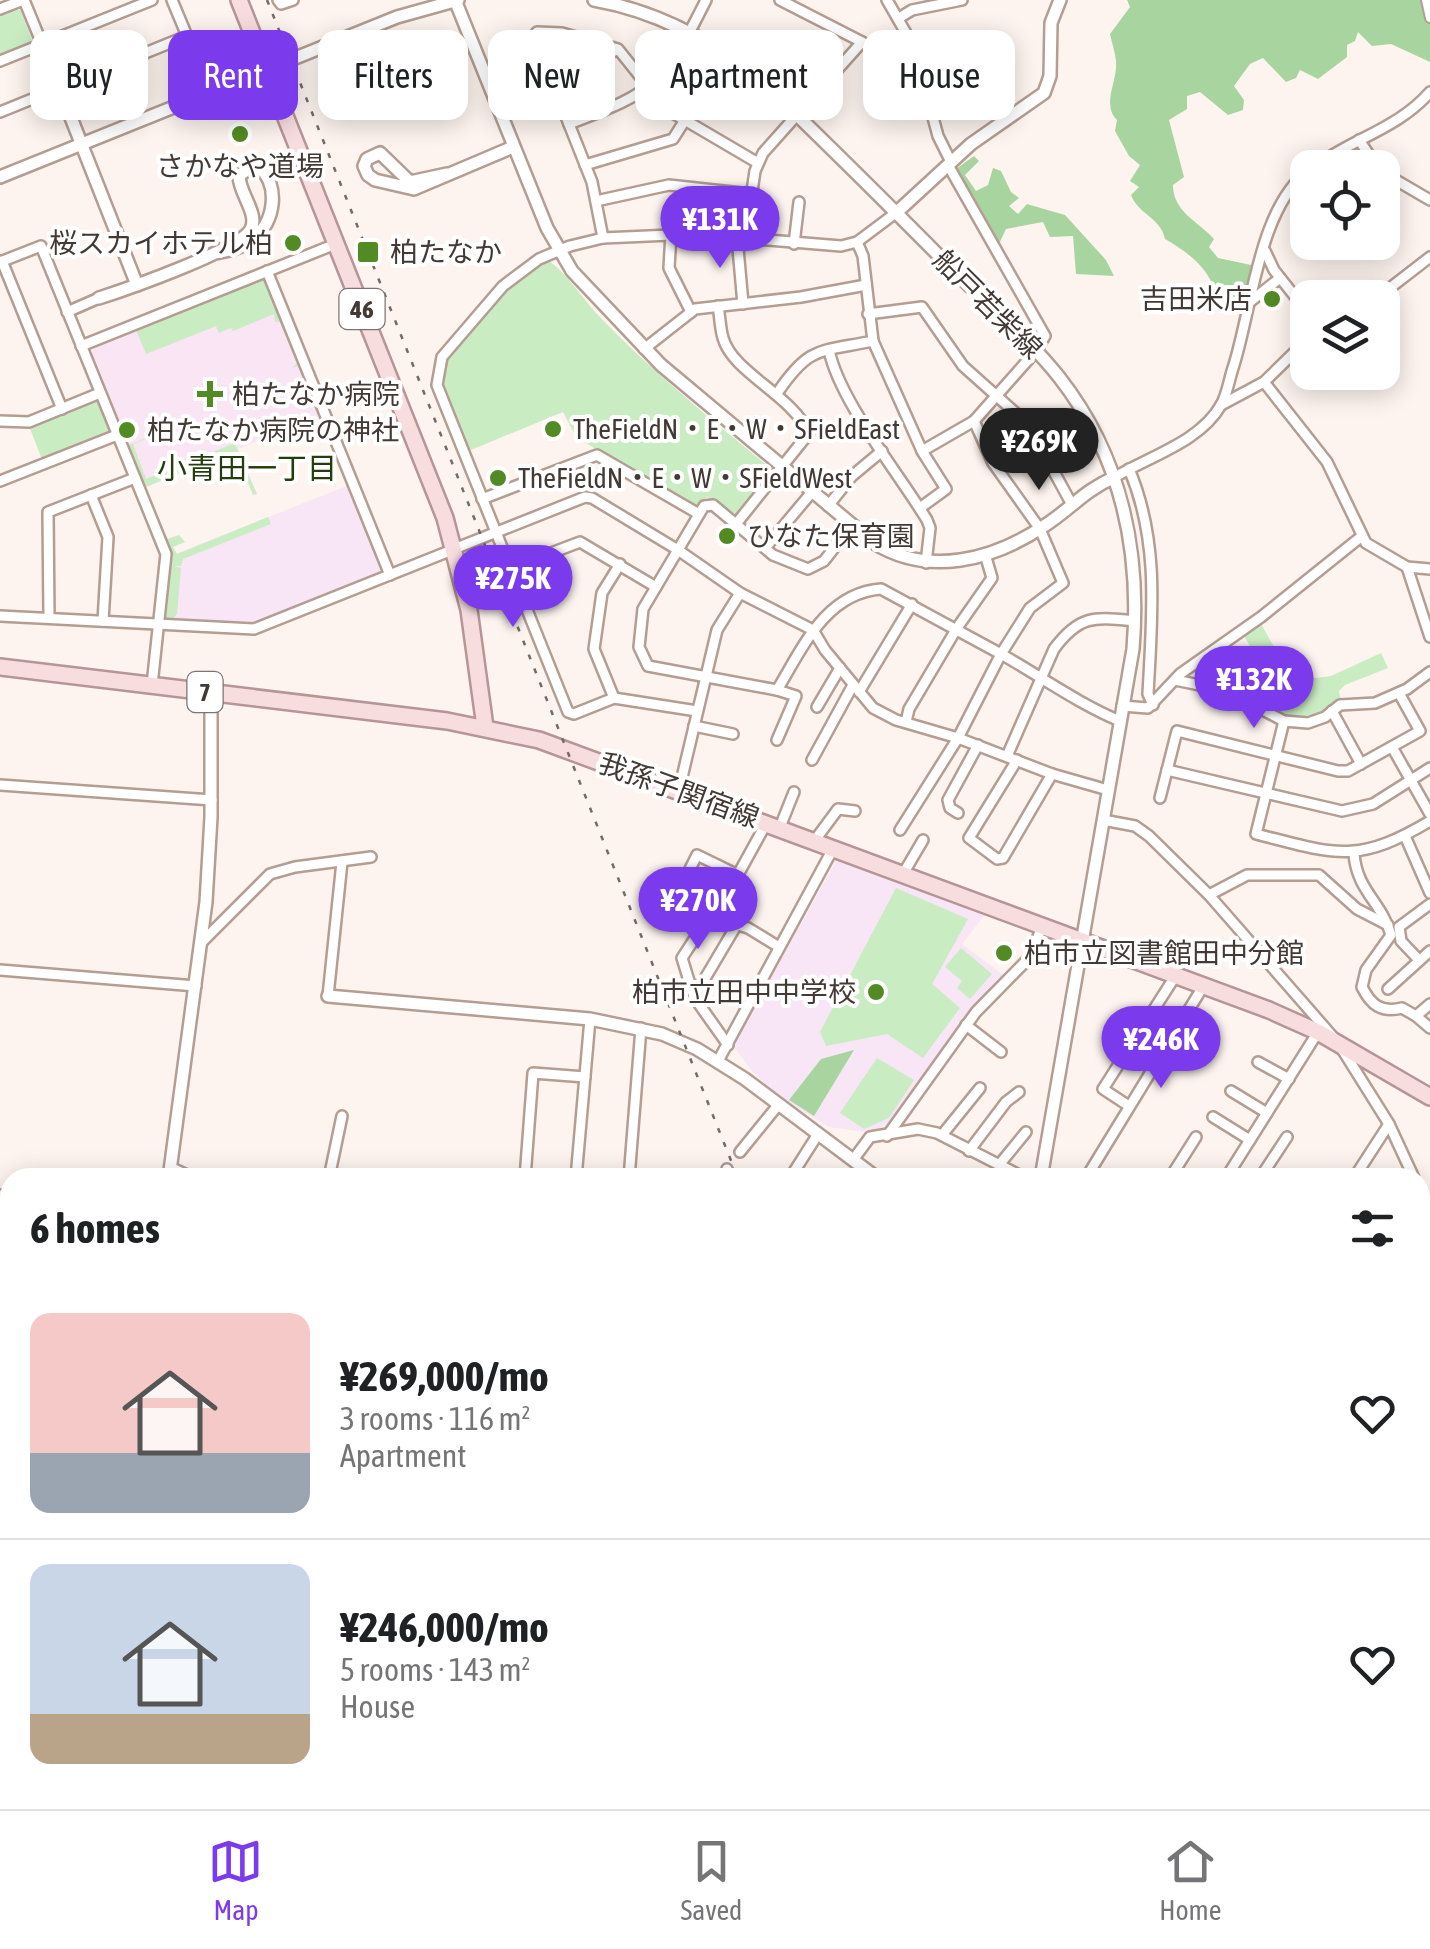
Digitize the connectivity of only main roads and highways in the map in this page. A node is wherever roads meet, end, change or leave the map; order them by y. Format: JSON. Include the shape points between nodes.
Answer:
{"nodes":[{"id":1,"x":228,"y":0,"type":"edge"},
{"id":2,"x":240,"y":0,"type":"edge"},
{"id":3,"x":243,"y":30,"type":"edge"},
{"id":4,"x":250,"y":30,"type":"edge"},
{"id":5,"x":281,"y":120,"type":"edge"},
{"id":6,"x":283,"y":120,"type":"edge"},
{"id":7,"x":450,"y":551,"type":"junction"},
{"id":8,"x":0,"y":666,"type":"edge"},
{"id":9,"x":479,"y":726,"type":"junction"},
{"id":10,"x":1430,"y":1097,"type":"edge"}],
"edges":[{"from":1,"to":3,"type":"main road","number":"46"},
{"from":2,"to":4,"type":"main road","number":"46"},
{"from":5,"to":7,"type":"main road","number":"46"},
{"from":6,"to":7,"type":"main road","number":"46","via":[[435,491]]},
{"from":7,"to":9,"type":"main road","number":"46"},
{"from":8,"to":9,"type":"main road","name":"我孫子関宿線","number":"7"},
{"from":9,"to":10,"type":"main road","name":"我孫子関宿線","number":"7","via":[[679,790],[1176,975],[1318,1032]]}]}
